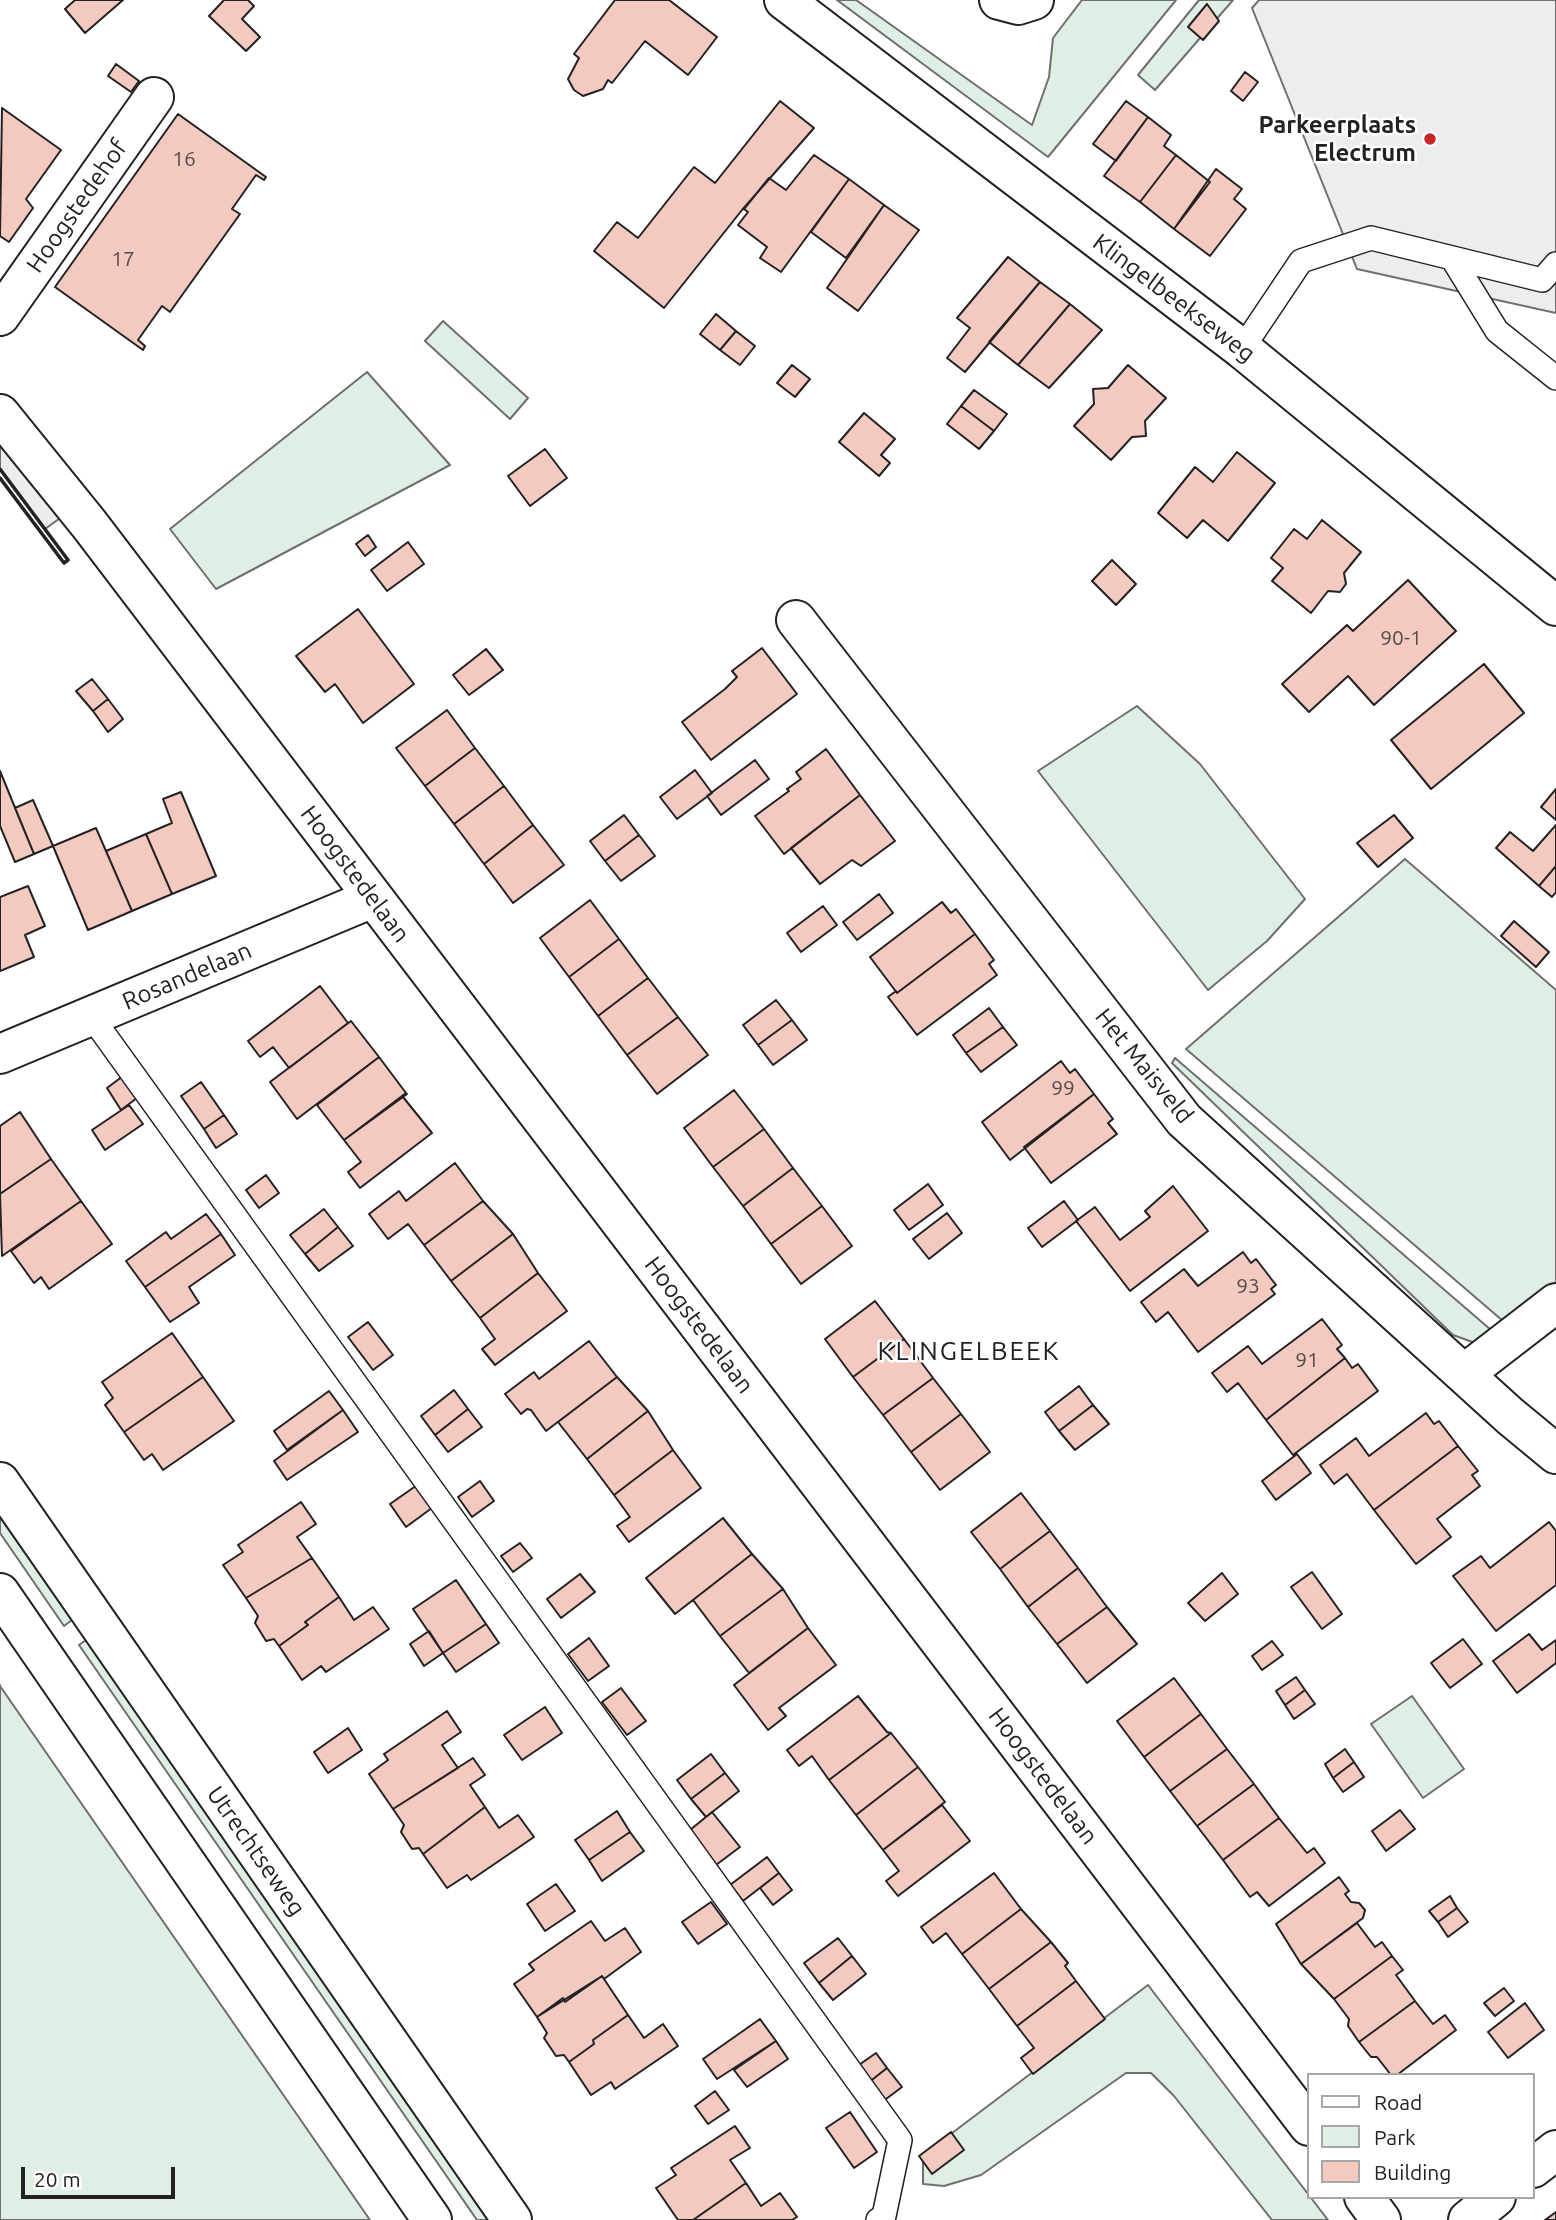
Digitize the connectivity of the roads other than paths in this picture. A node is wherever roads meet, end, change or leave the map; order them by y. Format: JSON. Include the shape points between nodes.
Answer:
{"nodes":[{"id":1,"x":784,"y":0,"type":"edge"},
{"id":2,"x":999,"y":0,"type":"edge"},
{"id":3,"x":1034,"y":0,"type":"edge"},
{"id":4,"x":155,"y":97,"type":"dead end"},
{"id":5,"x":1452,"y":258,"type":"junction"},
{"id":6,"x":1556,"y":264,"type":"edge"},
{"id":7,"x":0,"y":316,"type":"edge"},
{"id":8,"x":1242,"y":349,"type":"junction"},
{"id":9,"x":1556,"y":378,"type":"edge"},
{"id":10,"x":0,"y":414,"type":"edge"},
{"id":11,"x":1556,"y":606,"type":"edge"},
{"id":12,"x":796,"y":620,"type":"dead end"},
{"id":13,"x":373,"y":898,"type":"junction"},
{"id":14,"x":91,"y":1016,"type":"junction"},
{"id":15,"x":0,"y":1054,"type":"edge"},
{"id":16,"x":1556,"y":1303,"type":"edge"},
{"id":17,"x":1464,"y":1374,"type":"junction"},
{"id":18,"x":1556,"y":1454,"type":"edge"},
{"id":19,"x":0,"y":1482,"type":"edge"},
{"id":20,"x":0,"y":1593,"type":"edge"},
{"id":21,"x":1308,"y":2125,"type":"edge"},
{"id":22,"x":1556,"y":2150,"type":"edge"},
{"id":23,"x":1535,"y":2166,"type":"edge"},
{"id":24,"x":1365,"y":2199,"type":"edge"},
{"id":25,"x":1494,"y":2199,"type":"edge"},
{"id":26,"x":432,"y":2220,"type":"edge"},
{"id":27,"x":512,"y":2220,"type":"edge"},
{"id":28,"x":878,"y":2220,"type":"edge"},
{"id":29,"x":1381,"y":2220,"type":"edge"},
{"id":30,"x":1468,"y":2220,"type":"edge"}],
"edges":[{"from":1,"to":8,"type":"street","name":"Klingelbeekseweg"},
{"from":2,"to":3,"type":"street","via":[[1018,5]]},
{"from":4,"to":7,"type":"street","name":"Hoogstedehof"},
{"from":5,"to":6,"type":"lane","via":[[1542,280]]},
{"from":5,"to":8,"type":"lane","via":[[1371,238],[1301,261]]},
{"from":5,"to":9,"type":"lane","via":[[1497,331]]},
{"from":8,"to":11,"type":"street","name":"Klingelbeekseweg"},
{"from":10,"to":13,"type":"street","name":"Hoogstedelaan"},
{"from":12,"to":17,"type":"street","name":"Het Maisveld","via":[[1184,1120]]},
{"from":13,"to":14,"type":"street","name":"Rosandelaan"},
{"from":13,"to":21,"type":"street","name":"Hoogstedelaan"},
{"from":14,"to":15,"type":"street","name":"Rosandelaan"},
{"from":14,"to":28,"type":"lane","via":[[900,2140],[884,2216]]},
{"from":16,"to":17,"type":"street"},
{"from":17,"to":18,"type":"street","name":"Het Maisveld"},
{"from":19,"to":27,"type":"street","name":"Utrechtseweg"},
{"from":20,"to":26,"type":"street"},
{"from":22,"to":23,"type":"street"},
{"from":24,"to":29,"type":"street"},
{"from":25,"to":30,"type":"street"}]}
